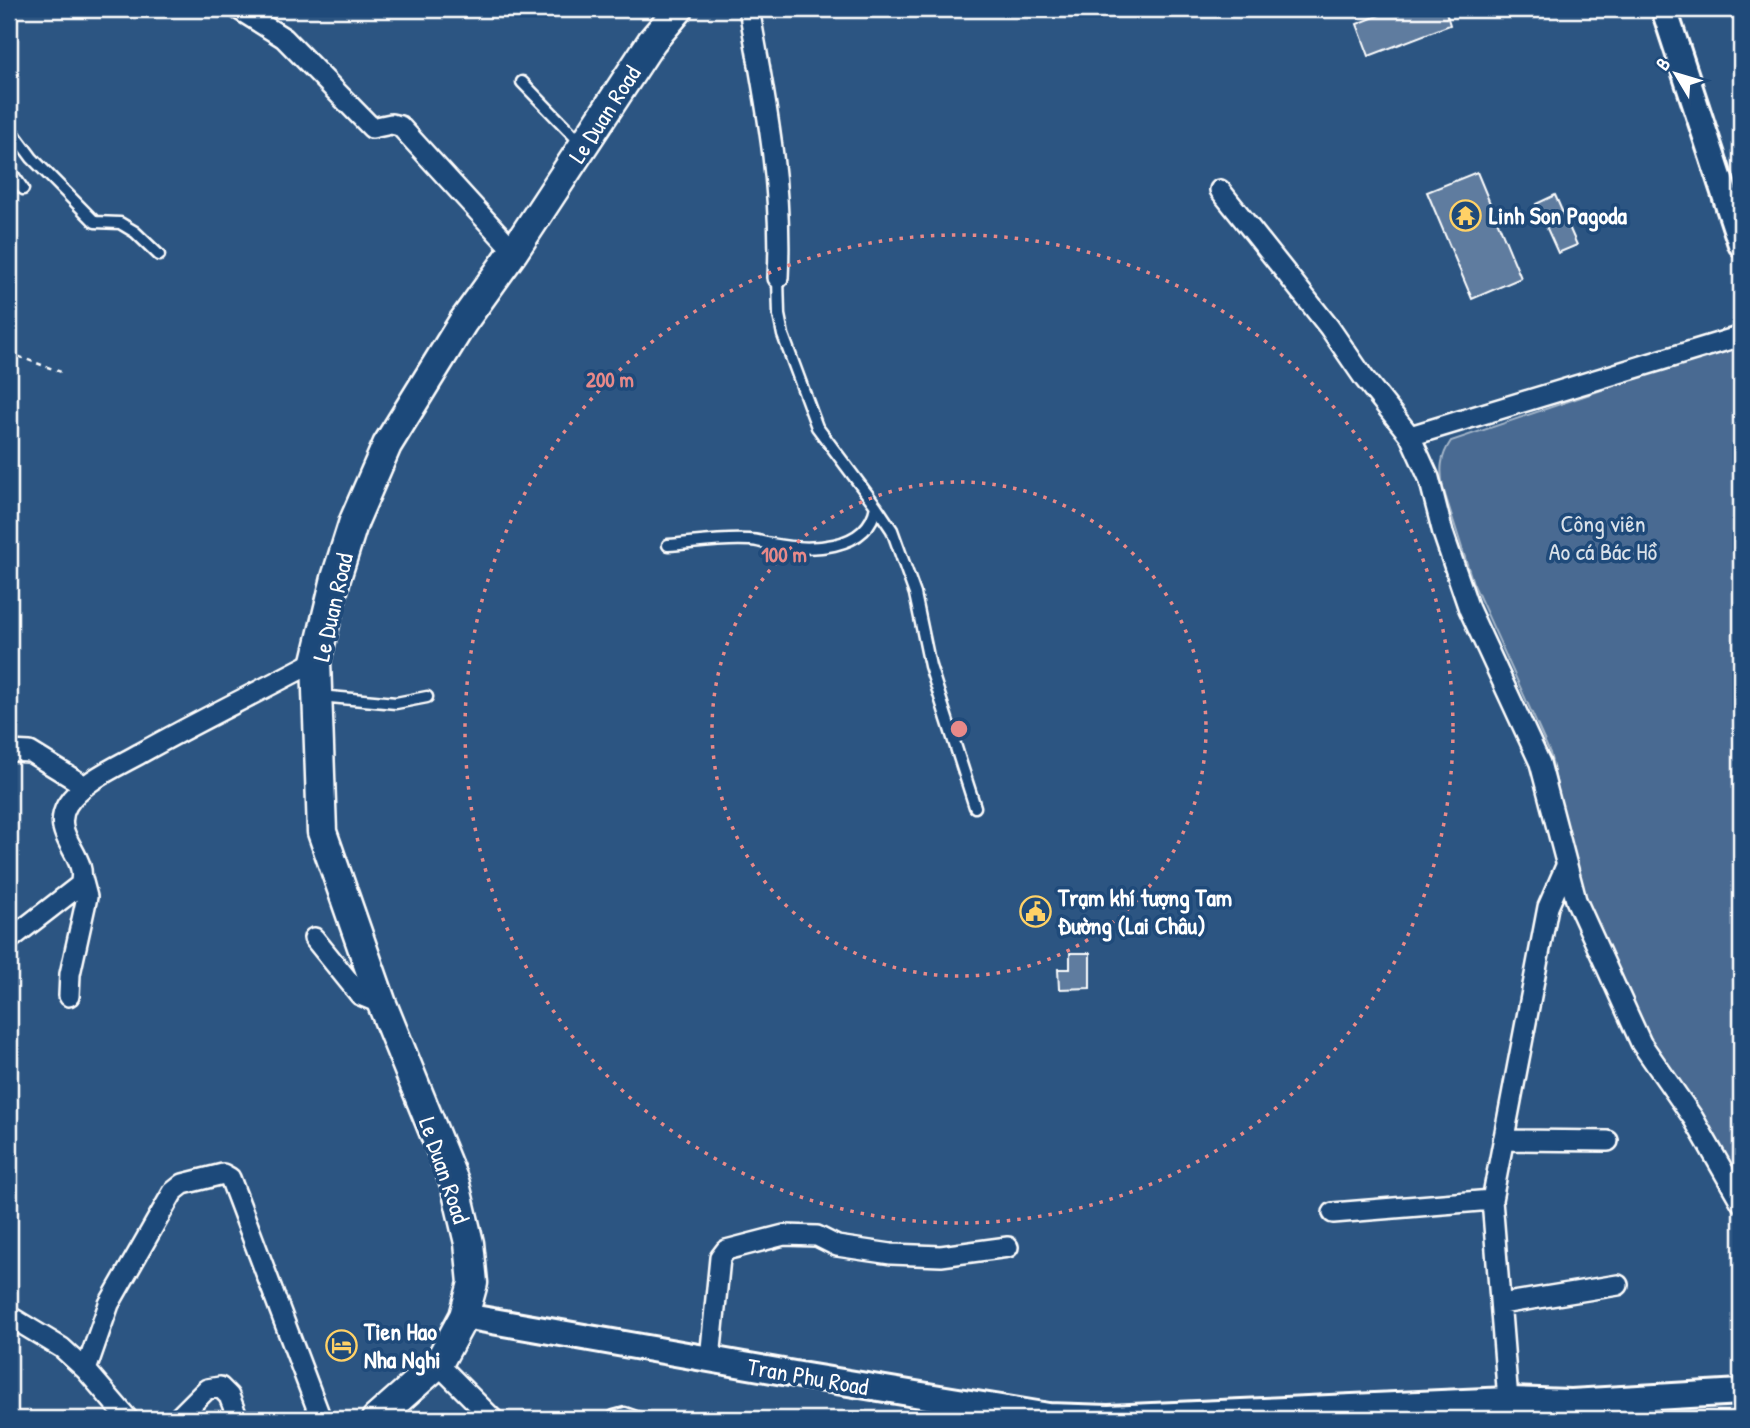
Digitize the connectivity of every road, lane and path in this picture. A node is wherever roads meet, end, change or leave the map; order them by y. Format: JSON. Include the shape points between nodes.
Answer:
{"nodes":[{"id":1,"x":238,"y":9,"type":"edge"},
{"id":2,"x":749,"y":9,"type":"edge"},
{"id":3,"x":1664,"y":9,"type":"edge"},
{"id":4,"x":676,"y":10,"type":"edge"},
{"id":5,"x":522,"y":82,"type":"dead end"},
{"id":6,"x":9,"y":127,"type":"edge"},
{"id":7,"x":584,"y":145,"type":"junction"},
{"id":8,"x":9,"y":169,"type":"edge"},
{"id":9,"x":23,"y":189,"type":"dead end"},
{"id":10,"x":1220,"y":190,"type":"dead end"},
{"id":11,"x":1741,"y":244,"type":"edge"},
{"id":12,"x":514,"y":251,"type":"junction"},
{"id":13,"x":159,"y":255,"type":"dead end"},
{"id":14,"x":778,"y":278,"type":"joint"},
{"id":15,"x":1741,"y":336,"type":"edge"},
{"id":16,"x":9,"y":353,"type":"edge"},
{"id":17,"x":61,"y":372,"type":"dead end"},
{"id":18,"x":1410,"y":436,"type":"junction"},
{"id":19,"x":876,"y":506,"type":"junction"},
{"id":20,"x":668,"y":545,"type":"dead end"},
{"id":21,"x":316,"y":661,"type":"junction"},
{"id":22,"x":319,"y":696,"type":"junction"},
{"id":23,"x":427,"y":697,"type":"dead end"},
{"id":24,"x":9,"y":751,"type":"edge"},
{"id":25,"x":85,"y":786,"type":"junction"},
{"id":26,"x":975,"y":807,"type":"dead end"},
{"id":27,"x":1566,"y":866,"type":"junction"},
{"id":28,"x":82,"y":878,"type":"junction"},
{"id":29,"x":314,"y":938,"type":"dead end"},
{"id":30,"x":9,"y":940,"type":"edge"},
{"id":31,"x":69,"y":996,"type":"dead end"},
{"id":32,"x":382,"y":1004,"type":"junction"},
{"id":33,"x":1503,"y":1140,"type":"junction"},
{"id":34,"x":1608,"y":1141,"type":"dead end"},
{"id":35,"x":1492,"y":1200,"type":"junction"},
{"id":36,"x":1741,"y":1202,"type":"edge"},
{"id":37,"x":1334,"y":1213,"type":"dead end"},
{"id":38,"x":1008,"y":1247,"type":"dead end"},
{"id":39,"x":1618,"y":1285,"type":"dead end"},
{"id":40,"x":1501,"y":1304,"type":"junction"},
{"id":41,"x":9,"y":1316,"type":"edge"},
{"id":42,"x":464,"y":1316,"type":"junction"},
{"id":43,"x":710,"y":1359,"type":"junction"},
{"id":44,"x":438,"y":1364,"type":"junction"},
{"id":45,"x":86,"y":1370,"type":"junction"},
{"id":46,"x":1741,"y":1392,"type":"edge"},
{"id":47,"x":1508,"y":1401,"type":"junction"},
{"id":48,"x":1539,"y":1410,"type":"edge"},
{"id":49,"x":1049,"y":1417,"type":"edge"},
{"id":50,"x":128,"y":1419,"type":"edge"},
{"id":51,"x":177,"y":1419,"type":"edge"},
{"id":52,"x":238,"y":1419,"type":"edge"},
{"id":53,"x":321,"y":1419,"type":"edge"},
{"id":54,"x":376,"y":1419,"type":"edge"},
{"id":55,"x":493,"y":1419,"type":"edge"},
{"id":56,"x":613,"y":1419,"type":"edge"},
{"id":57,"x":642,"y":1419,"type":"edge"}],
"edges":[{"from":1,"to":12,"type":"street","via":[[284,38],[372,128],[400,127]]},
{"from":2,"to":14,"type":"street","via":[[776,180],[781,233]]},
{"from":3,"to":11,"type":"street"},
{"from":4,"to":7,"type":"main road","name":"Le Duan Road"},
{"from":5,"to":7,"type":"lane"},
{"from":6,"to":13,"type":"lane","via":[[32,158],[95,222],[120,223]]},
{"from":7,"to":12,"type":"main road","name":"Le Duan Road"},
{"from":8,"to":9,"type":"lane"},
{"from":10,"to":18,"type":"street"},
{"from":12,"to":21,"type":"main road","name":"Le Duan Road","via":[[387,445],[354,521]]},
{"from":14,"to":19,"type":"lane","via":[[783,335],[817,428]]},
{"from":15,"to":18,"type":"street"},
{"from":16,"to":17,"type":"path"},
{"from":18,"to":27,"type":"street","via":[[1429,478],[1469,609],[1540,763]]},
{"from":19,"to":20,"type":"lane","via":[[867,528],[851,541],[825,547],[753,540]]},
{"from":19,"to":26,"type":"lane","via":[[892,530],[915,594],[930,666]]},
{"from":21,"to":22,"type":"main road","name":"Le Duan Road"},
{"from":21,"to":25,"type":"street"},
{"from":22,"to":23,"type":"lane","via":[[396,703]]},
{"from":22,"to":32,"type":"main road","name":"Le Duan Road","via":[[322,832]]},
{"from":24,"to":25,"type":"street","via":[[30,752]]},
{"from":25,"to":28,"type":"street","via":[[67,806],[62,822]]},
{"from":27,"to":33,"type":"street","via":[[1548,907]]},
{"from":27,"to":36,"type":"street","via":[[1576,900],[1641,1043],[1693,1118]]},
{"from":28,"to":30,"type":"street","via":[[80,885]]},
{"from":28,"to":31,"type":"street","via":[[87,897]]},
{"from":29,"to":32,"type":"street","via":[[360,995]]},
{"from":32,"to":42,"type":"main road","name":"Le Duan Road","via":[[455,1184],[473,1283]]},
{"from":33,"to":34,"type":"street"},
{"from":33,"to":35,"type":"street"},
{"from":35,"to":37,"type":"street"},
{"from":35,"to":40,"type":"street"},
{"from":38,"to":43,"type":"street","via":[[941,1256],[891,1254],[837,1246],[817,1236],[784,1235],[726,1250],[720,1258]]},
{"from":39,"to":40,"type":"street"},
{"from":40,"to":47,"type":"street"},
{"from":41,"to":45,"type":"street","via":[[62,1348]]},
{"from":42,"to":43,"type":"street","name":"Tran Phu Road"},
{"from":42,"to":44,"type":"main road","name":"Le Duan Road"},
{"from":43,"to":49,"type":"street","name":"Tran Phu Road"},
{"from":44,"to":54,"type":"main road","name":"Le Duan Road"},
{"from":44,"to":55,"type":"street"},
{"from":45,"to":50,"type":"street"},
{"from":45,"to":53,"type":"street","via":[[109,1304],[173,1192],[183,1184],[223,1174],[230,1178]]},
{"from":46,"to":48,"type":"street","name":"Tran Phu Road","via":[[1571,1402]]},
{"from":47,"to":48,"type":"street","name":"Tran Phu Road"},
{"from":47,"to":49,"type":"street","name":"Tran Phu Road"},
{"from":51,"to":52,"type":"street","via":[[207,1390],[220,1387]]},
{"from":56,"to":57,"type":"lane","via":[[625,1413]]}]}
